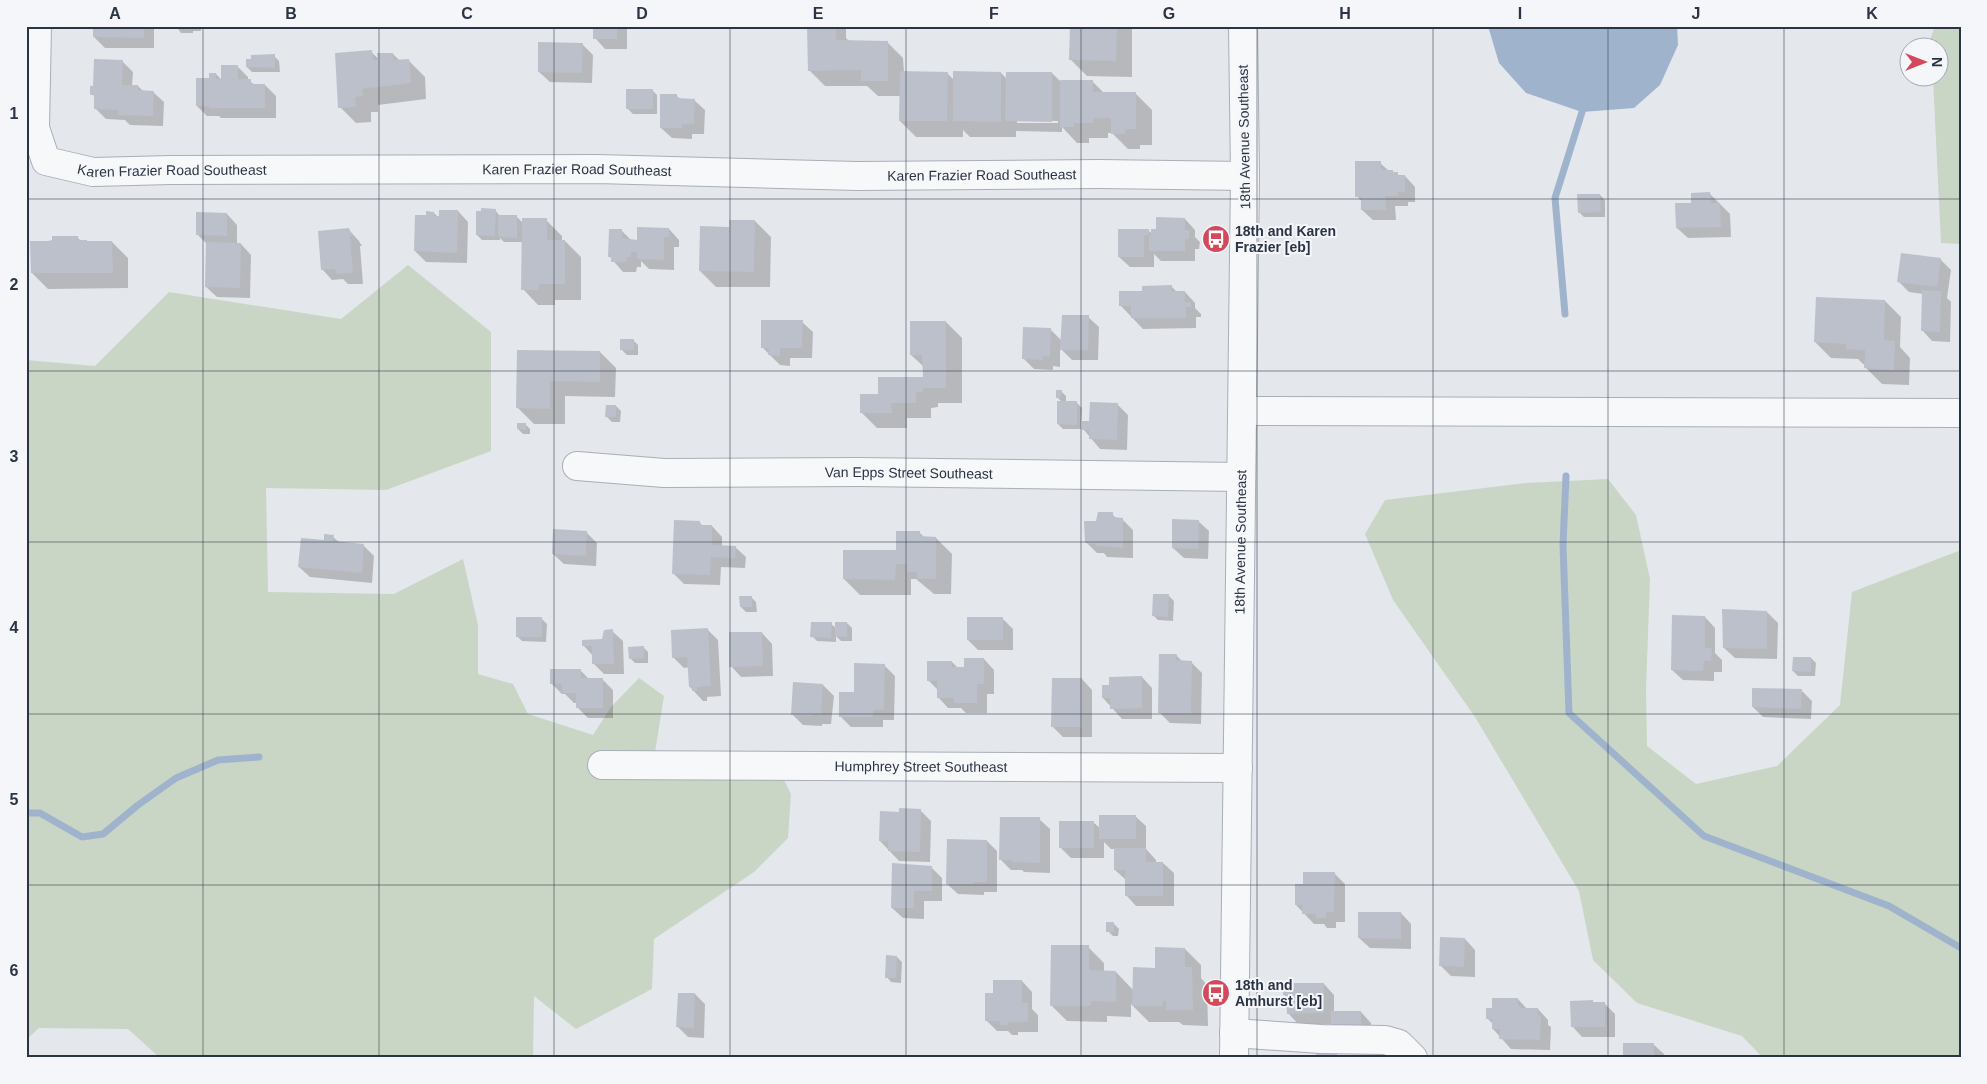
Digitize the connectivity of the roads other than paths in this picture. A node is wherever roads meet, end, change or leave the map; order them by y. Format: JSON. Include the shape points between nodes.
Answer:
{"nodes":[{"id":1,"x":38,"y":26,"type":"edge"},
{"id":2,"x":1243,"y":26,"type":"edge"},
{"id":3,"x":1245,"y":176,"type":"junction"},
{"id":4,"x":1243,"y":411,"type":"junction"},
{"id":5,"x":1961,"y":413,"type":"edge"},
{"id":6,"x":576,"y":466,"type":"dead end"},
{"id":7,"x":1241,"y":477,"type":"junction"},
{"id":8,"x":602,"y":765,"type":"dead end"},
{"id":9,"x":1238,"y":768,"type":"junction"},
{"id":10,"x":1234,"y":1045,"type":"edge"},
{"id":11,"x":1413,"y":1058,"type":"edge"}],
"edges":[{"from":1,"to":3,"type":"street","name":"Karen Frazier Road Southeast","via":[[36,128],[46,162],[93,172],[597,169],[858,176]]},
{"from":2,"to":3,"type":"street","name":"18th Avenue Southeast"},
{"from":3,"to":4,"type":"street","name":"18th Avenue Southeast"},
{"from":4,"to":5,"type":"street"},
{"from":4,"to":7,"type":"street","name":"18th Avenue Southeast"},
{"from":6,"to":7,"type":"street","name":"Van Epps Street Southeast","via":[[664,473]]},
{"from":7,"to":9,"type":"street","name":"18th Avenue Southeast"},
{"from":8,"to":9,"type":"street","name":"Humphrey Street Southeast"},
{"from":9,"to":10,"type":"street","name":"18th Avenue Southeast"},
{"from":10,"to":11,"type":"street","via":[[1321,1039],[1385,1040],[1399,1044]]}]}
